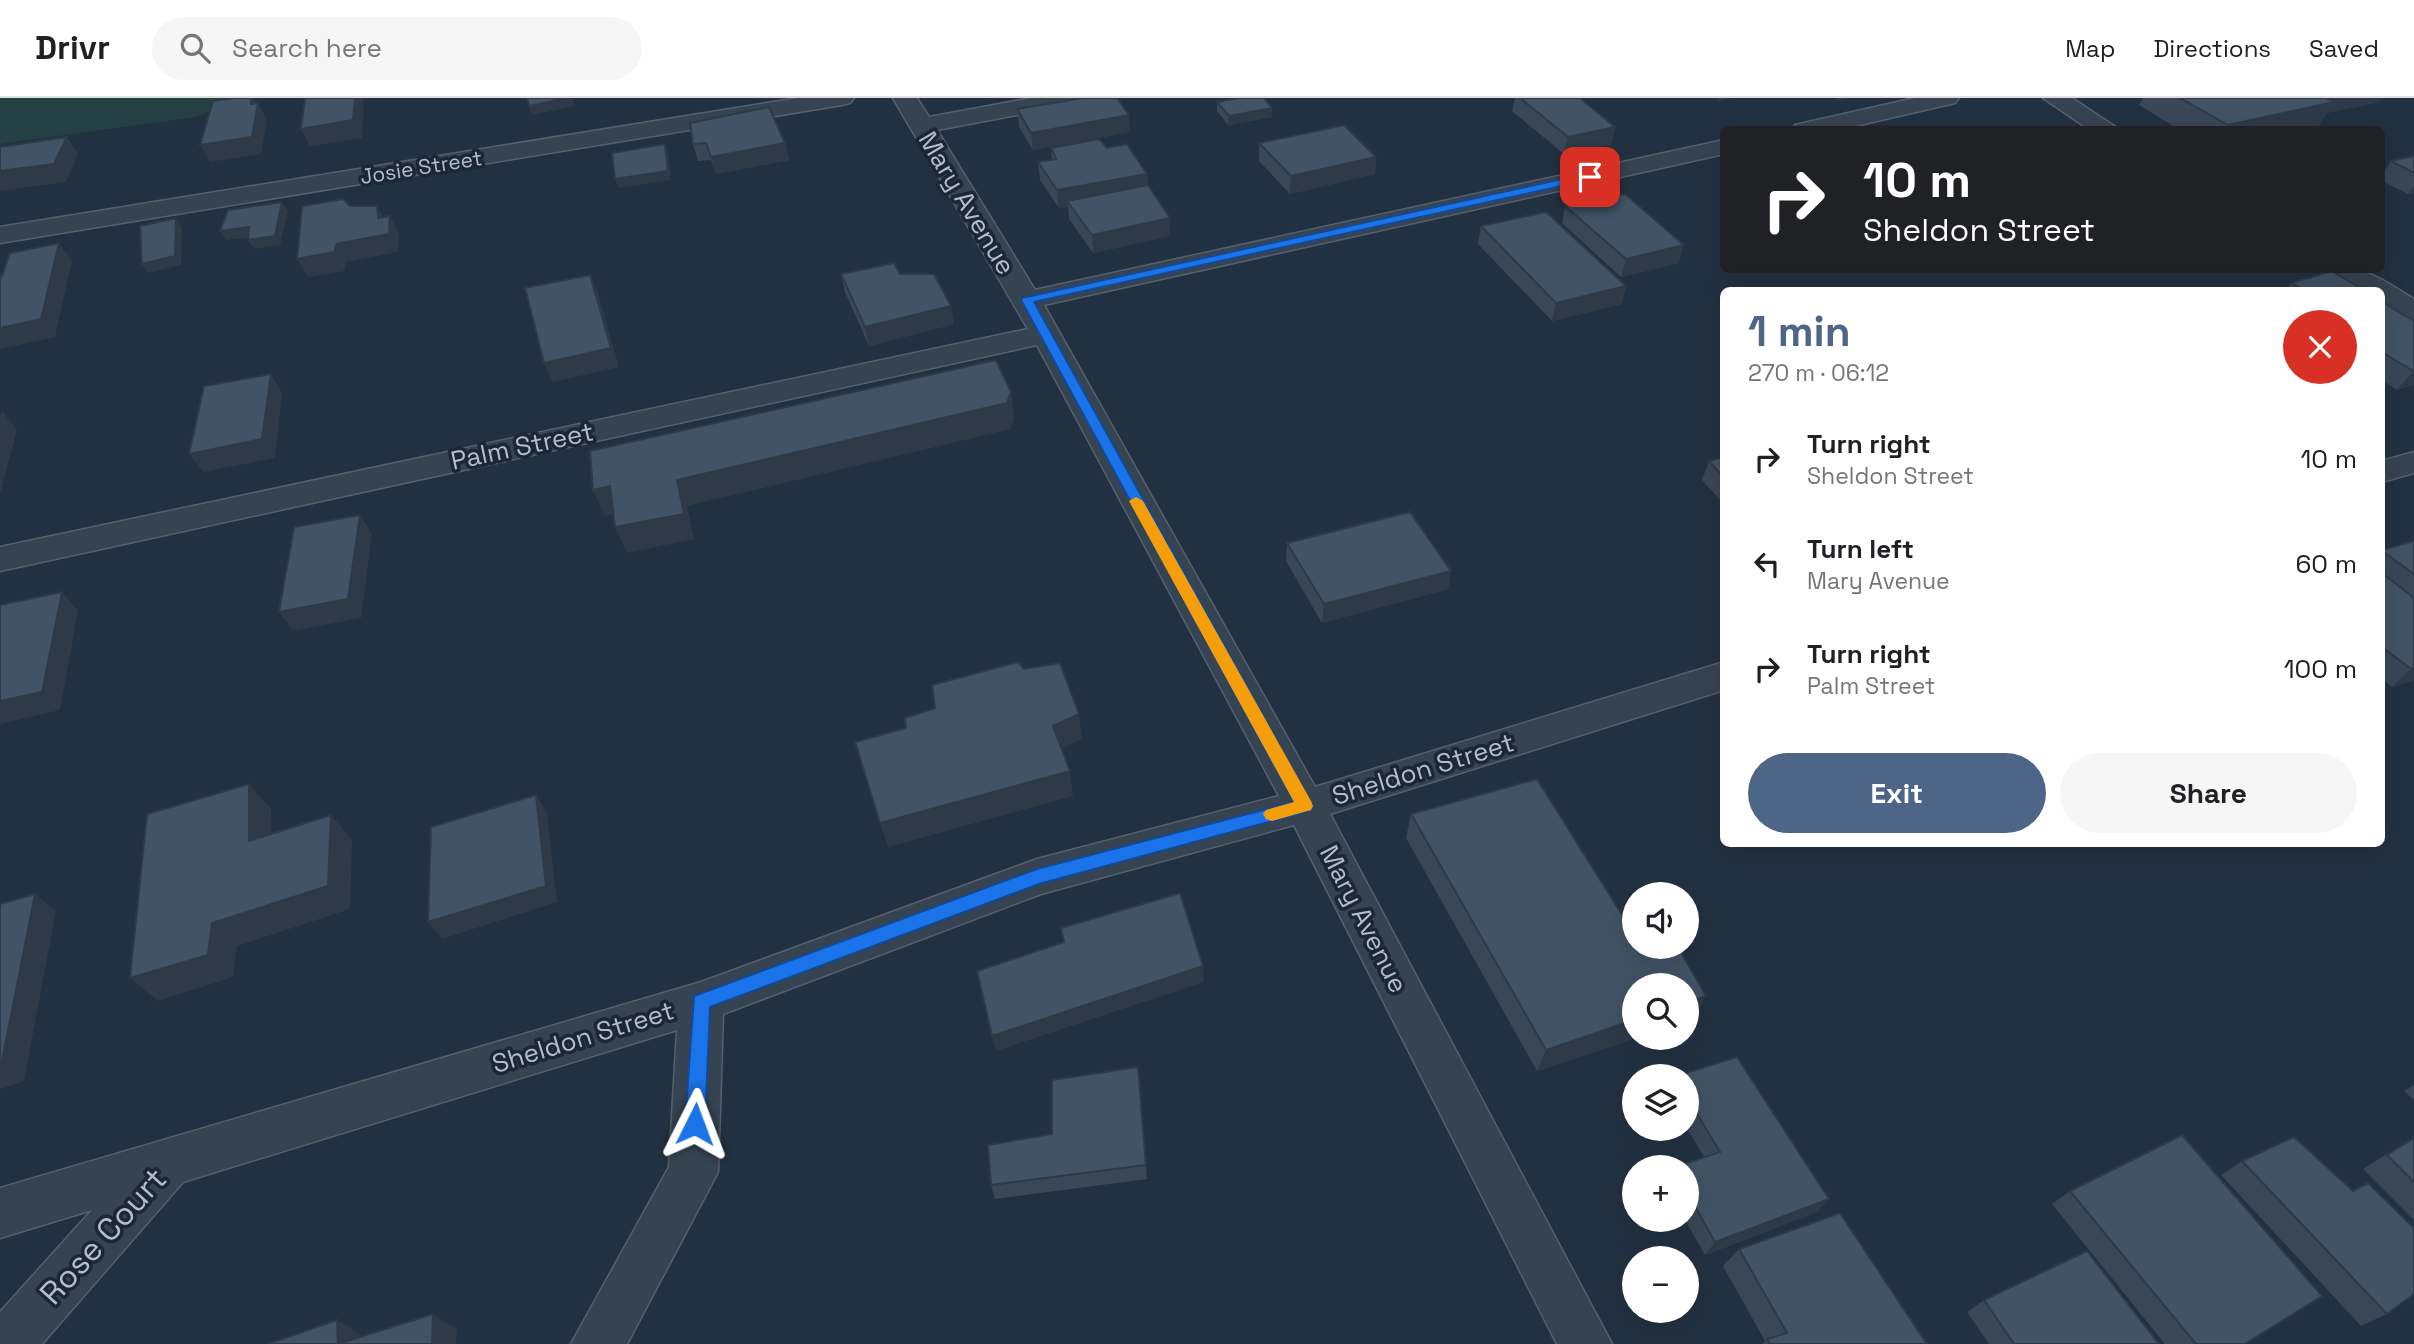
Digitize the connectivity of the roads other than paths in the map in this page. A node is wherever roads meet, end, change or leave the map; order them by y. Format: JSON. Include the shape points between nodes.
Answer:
{"nodes":[{"id":1,"x":842,"y":98,"type":"edge"},
{"id":2,"x":1070,"y":98,"type":"edge"},
{"id":3,"x":1947,"y":98,"type":"edge"},
{"id":4,"x":2055,"y":98,"type":"edge"},
{"id":5,"x":912,"y":112,"type":"edge"},
{"id":6,"x":1822,"y":126,"type":"edge"},
{"id":7,"x":2101,"y":126,"type":"edge"},
{"id":8,"x":1720,"y":148,"type":"edge"},
{"id":9,"x":0,"y":235,"type":"edge"},
{"id":10,"x":2349,"y":273,"type":"edge"},
{"id":11,"x":2373,"y":287,"type":"edge"},
{"id":12,"x":2385,"y":294,"type":"edge"},
{"id":13,"x":1027,"y":300,"type":"junction"},
{"id":14,"x":2414,"y":311,"type":"edge"},
{"id":15,"x":1045,"y":334,"type":"junction"},
{"id":16,"x":2414,"y":462,"type":"edge"},
{"id":17,"x":2385,"y":471,"type":"edge"},
{"id":18,"x":0,"y":559,"type":"edge"},
{"id":19,"x":1720,"y":677,"type":"edge"},
{"id":20,"x":1305,"y":806,"type":"junction"},
{"id":21,"x":701,"y":1002,"type":"junction"},
{"id":22,"x":171,"y":1159,"type":"junction"},
{"id":23,"x":0,"y":1213,"type":"edge"},
{"id":24,"x":7,"y":1344,"type":"edge"},
{"id":25,"x":598,"y":1344,"type":"edge"},
{"id":26,"x":1585,"y":1344,"type":"edge"}],
"edges":[{"from":1,"to":9,"type":"street","name":"Josie Street"},
{"from":2,"to":5,"type":"street"},
{"from":3,"to":6,"type":"street"},
{"from":4,"to":7,"type":"street"},
{"from":5,"to":13,"type":"street","name":"Mary Avenue"},
{"from":8,"to":13,"type":"street"},
{"from":10,"to":11,"type":"street"},
{"from":12,"to":14,"type":"street"},
{"from":13,"to":15,"type":"street","name":"Mary Avenue"},
{"from":15,"to":18,"type":"street","name":"Palm Street"},
{"from":15,"to":20,"type":"street","name":"Mary Avenue"},
{"from":16,"to":17,"type":"street"},
{"from":19,"to":20,"type":"street","name":"Sheldon Street"},
{"from":20,"to":21,"type":"street","name":"Sheldon Street","via":[[1037,877]]},
{"from":20,"to":26,"type":"street","name":"Mary Avenue"},
{"from":21,"to":22,"type":"street","name":"Sheldon Street"},
{"from":21,"to":25,"type":"street","via":[[693,1172]]},
{"from":22,"to":23,"type":"street","name":"Sheldon Street"},
{"from":22,"to":24,"type":"street","name":"Rose Court"}]}
